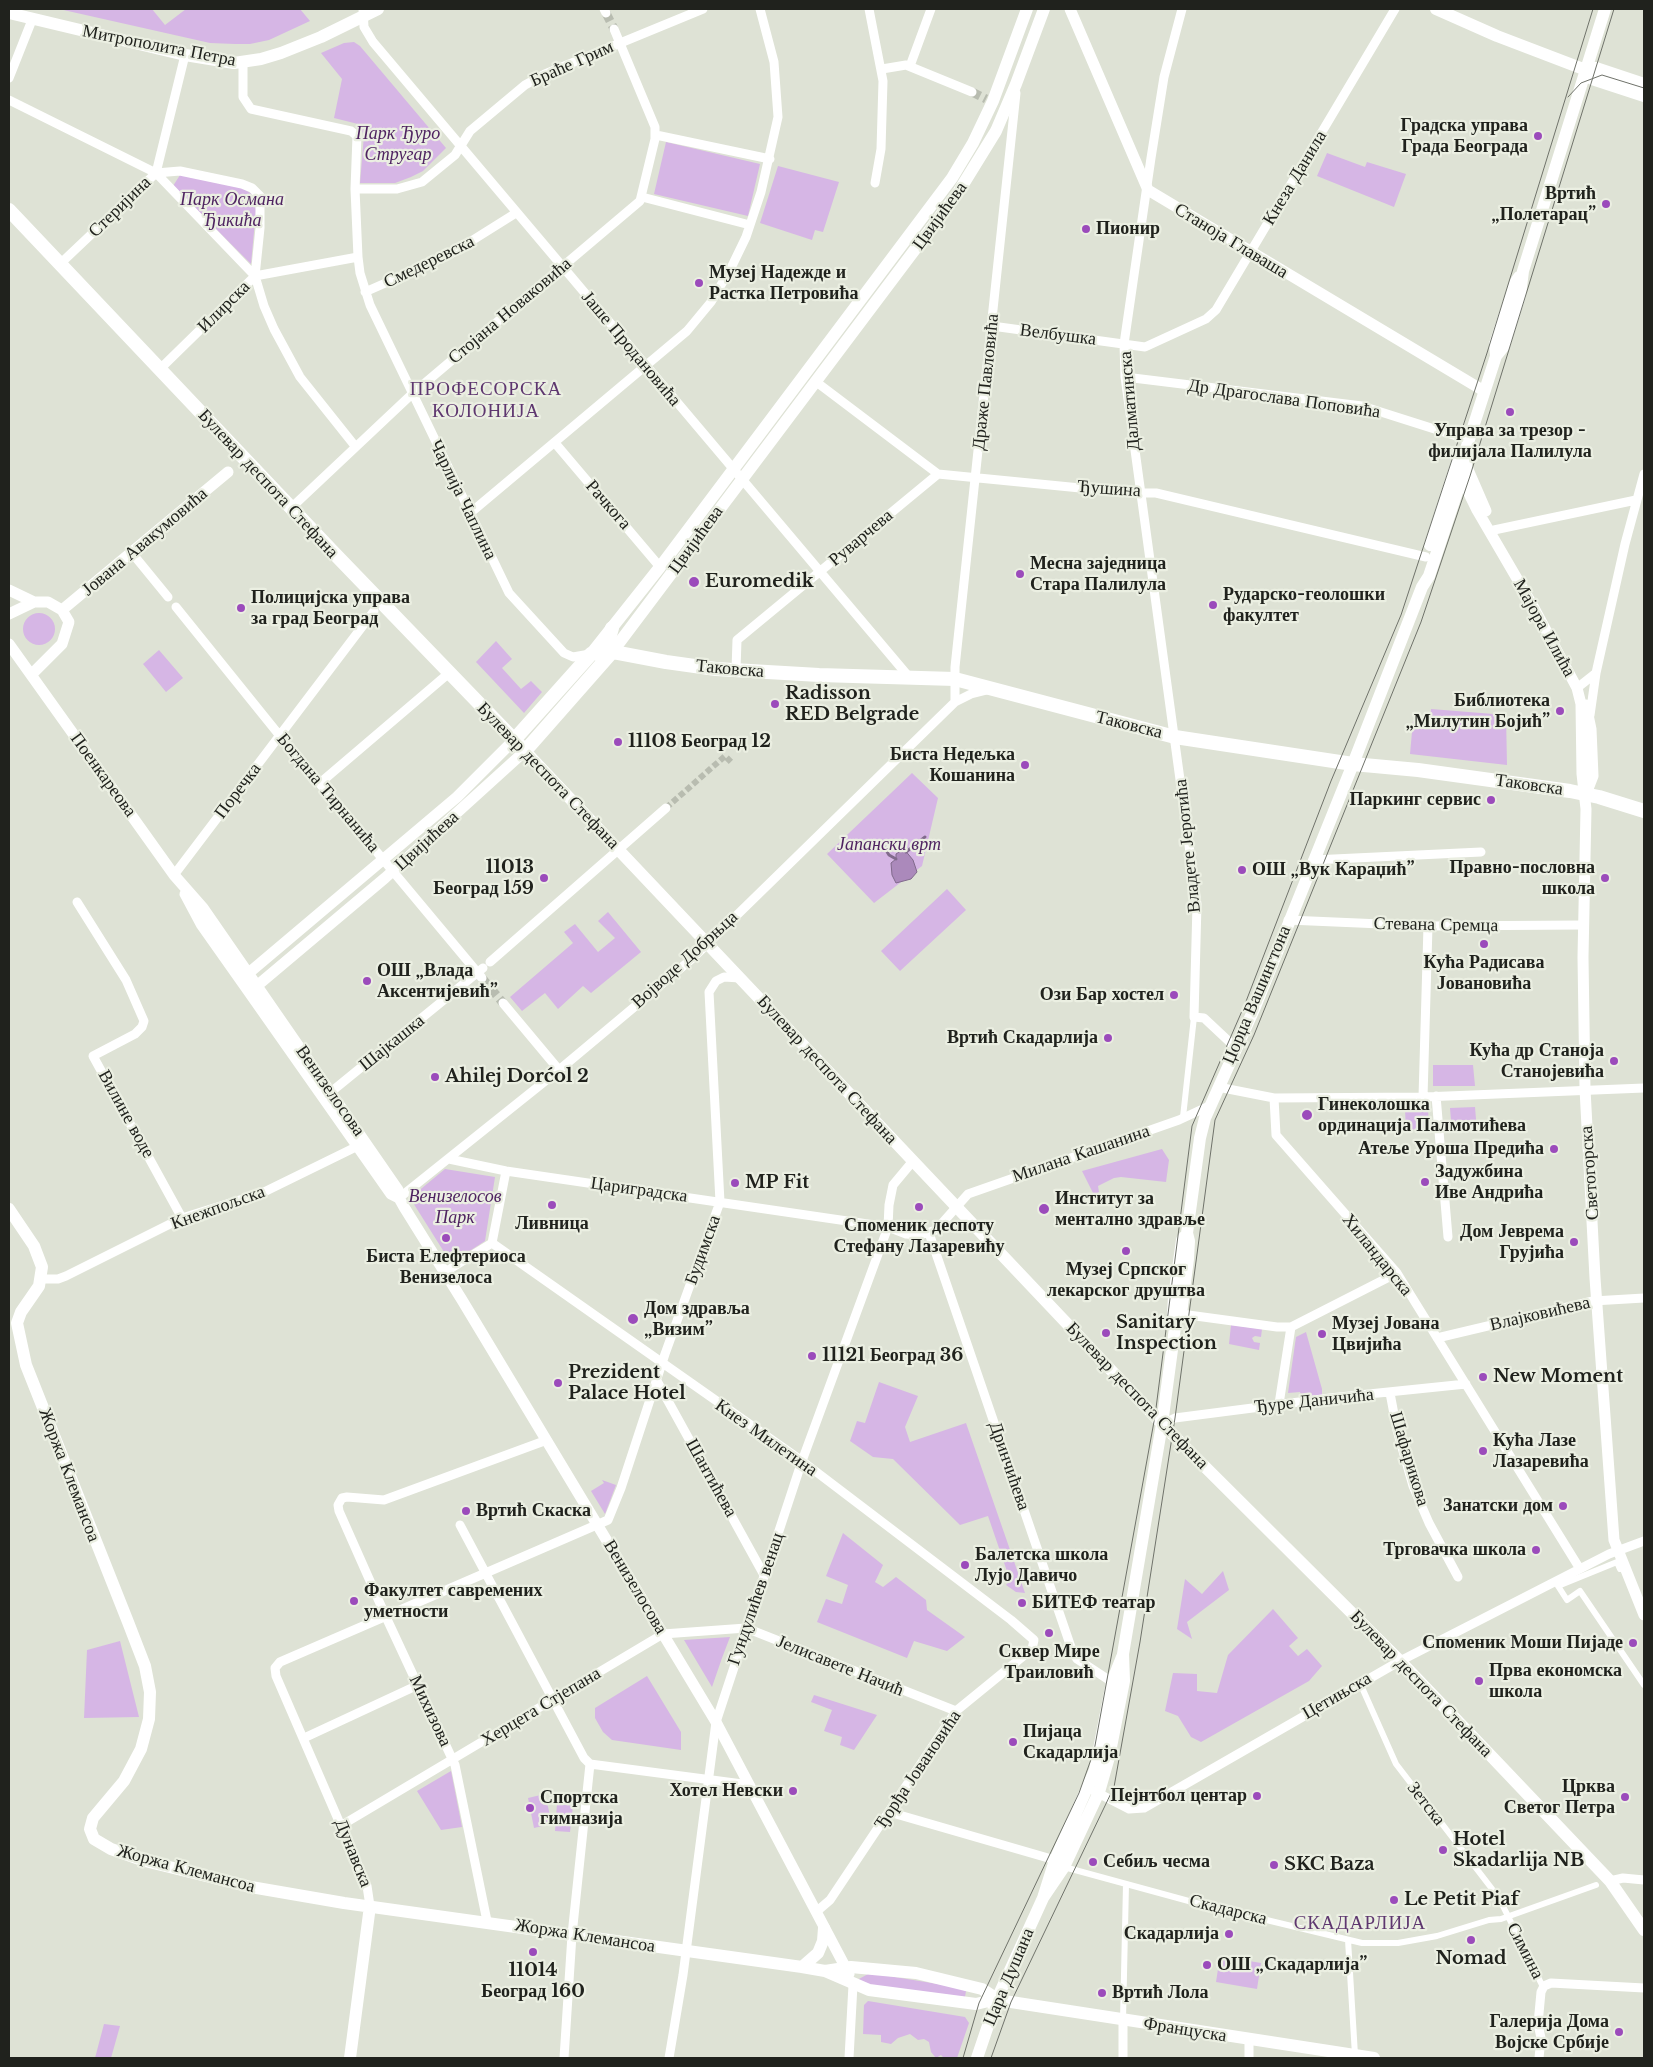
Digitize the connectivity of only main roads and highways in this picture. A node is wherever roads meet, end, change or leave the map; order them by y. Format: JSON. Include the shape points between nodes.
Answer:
{"nodes":[{"id":1,"x":378,"y":9,"type":"edge"},
{"id":2,"x":1026,"y":9,"type":"edge"},
{"id":3,"x":1044,"y":9,"type":"edge"},
{"id":4,"x":1436,"y":9,"type":"edge"},
{"id":5,"x":1605,"y":9,"type":"edge"},
{"id":6,"x":9,"y":13,"type":"edge"},
{"id":7,"x":363,"y":13,"type":"edge"},
{"id":8,"x":1586,"y":70,"type":"junction"},
{"id":9,"x":1644,"y":84,"type":"edge"},
{"id":10,"x":1644,"y":96,"type":"edge"},
{"id":11,"x":9,"y":210,"type":"edge"},
{"id":12,"x":1468,"y":445,"type":"junction"},
{"id":13,"x":737,"y":474,"type":"junction"},
{"id":14,"x":1422,"y":586,"type":"junction"},
{"id":15,"x":612,"y":628,"type":"junction"},
{"id":16,"x":613,"y":651,"type":"junction"},
{"id":17,"x":591,"y":654,"type":"junction"},
{"id":18,"x":514,"y":740,"type":"junction"},
{"id":19,"x":525,"y":751,"type":"junction"},
{"id":20,"x":1353,"y":764,"type":"junction"},
{"id":21,"x":1644,"y":811,"type":"edge"},
{"id":22,"x":9,"y":1209,"type":"edge"},
{"id":23,"x":1162,"y":1424,"type":"junction"},
{"id":24,"x":1123,"y":1654,"type":"junction"},
{"id":25,"x":1112,"y":1682,"type":"junction"},
{"id":26,"x":1119,"y":1706,"type":"junction"},
{"id":27,"x":1059,"y":1863,"type":"junction"},
{"id":28,"x":370,"y":1906,"type":"junction"},
{"id":29,"x":824,"y":1928,"type":"road end"},
{"id":30,"x":1644,"y":1930,"type":"edge"},
{"id":31,"x":802,"y":1967,"type":"junction"},
{"id":32,"x":825,"y":1971,"type":"junction"},
{"id":33,"x":997,"y":1999,"type":"junction"},
{"id":34,"x":1355,"y":2057,"type":"edge"},
{"id":35,"x":350,"y":2058,"type":"edge"},
{"id":36,"x":977,"y":2058,"type":"edge"},
{"id":37,"x":1374,"y":2058,"type":"edge"}],
"edges":[{"from":1,"to":7,"type":"main road"},
{"from":2,"to":13,"type":"main road","name":"Цвијићева","via":[[972,143],[936,200]]},
{"from":3,"to":13,"type":"main road","name":"Цвијићева","via":[[996,131],[960,191],[815,381]]},
{"from":4,"to":8,"type":"main road"},
{"from":5,"to":8,"type":"main road"},
{"from":6,"to":7,"type":"main road","name":"Митрополита Петра","via":[[227,62],[243,62],[281,53],[321,37]]},
{"from":8,"to":9,"type":"main road","via":[[1596,68]]},
{"from":8,"to":10,"type":"main road","via":[[1592,79]]},
{"from":8,"to":12,"type":"main road","via":[[1523,271],[1523,286],[1513,318],[1504,346],[1496,356]]},
{"from":11,"to":18,"type":"main road","name":"Булевар деспота Стефана"},
{"from":12,"to":14,"type":"main road","via":[[1466,465],[1429,576]]},
{"from":12,"to":14,"type":"main road","via":[[1457,462],[1426,557]]},
{"from":13,"to":15,"type":"main road","name":"Цвијићева"},
{"from":13,"to":16,"type":"main road","name":"Цвијићева"},
{"from":14,"to":20,"type":"main road","name":"Џорџа Вашингтона"},
{"from":15,"to":16,"type":"main road","via":[[608,642]]},
{"from":15,"to":17,"type":"main road","name":"Цвијићева"},
{"from":16,"to":17,"type":"main road","name":"Таковска"},
{"from":16,"to":19,"type":"main road","name":"Цвијићева"},
{"from":16,"to":20,"type":"main road","name":"Таковска","via":[[679,664],[736,670],[955,679],[1175,736]]},
{"from":17,"to":18,"type":"main road","name":"Цвијићева"},
{"from":18,"to":19,"type":"main road","name":"Булевар деспота Стефана"},
{"from":19,"to":23,"type":"main road","name":"Булевар деспота Стефана"},
{"from":20,"to":21,"type":"main road","name":"Таковска","via":[[1586,794]]},
{"from":20,"to":23,"type":"main road","name":"Џорџа Вашингтона","via":[[1209,1106],[1200,1138],[1187,1233],[1188,1259]]},
{"from":22,"to":28,"type":"main road","name":"Жоржа Клемансоа","via":[[38,1252],[42,1267],[42,1279],[18,1317],[19,1340],[32,1382],[144,1666],[150,1692],[150,1719],[138,1757],[124,1781],[94,1816],[90,1827],[92,1837],[121,1854],[251,1887]]},
{"from":23,"to":24,"type":"main road","name":"Џорџа Вашингтона"},
{"from":23,"to":30,"type":"main road","name":"Булевар деспота Стефана","via":[[1400,1660],[1610,1881]]},
{"from":24,"to":25,"type":"main road","name":"Џорџа Вашингтона"},
{"from":24,"to":26,"type":"main road","name":"Џорџа Вашингтона","via":[[1124,1681]]},
{"from":25,"to":26,"type":"main road","via":[[1118,1691]]},
{"from":25,"to":27,"type":"main road","name":"Џорџа Вашингтона","via":[[1098,1759]]},
{"from":26,"to":27,"type":"main road","name":"Џорџа Вашингтона","via":[[1110,1757],[1099,1792]]},
{"from":27,"to":33,"type":"main road","name":"Цара Душана"},
{"from":28,"to":31,"type":"main road","name":"Жоржа Клемансоа"},
{"from":28,"to":35,"type":"main road","name":"Дунавска"},
{"from":29,"to":31,"type":"main road","via":[[818,1954]]},
{"from":31,"to":32,"type":"main road","name":"Жоржа Клемансоа"},
{"from":32,"to":33,"type":"main road","name":"Жоржа Клемансоа","via":[[869,1990],[976,2004]]},
{"from":32,"to":33,"type":"main road","name":"Жоржа Клемансоа","via":[[846,1967],[950,1979],[982,1988]]},
{"from":33,"to":34,"type":"main road","name":"Француска"},
{"from":33,"to":36,"type":"main road","name":"Цара Душана"},
{"from":34,"to":37,"type":"main road","name":"Француска"}]}
